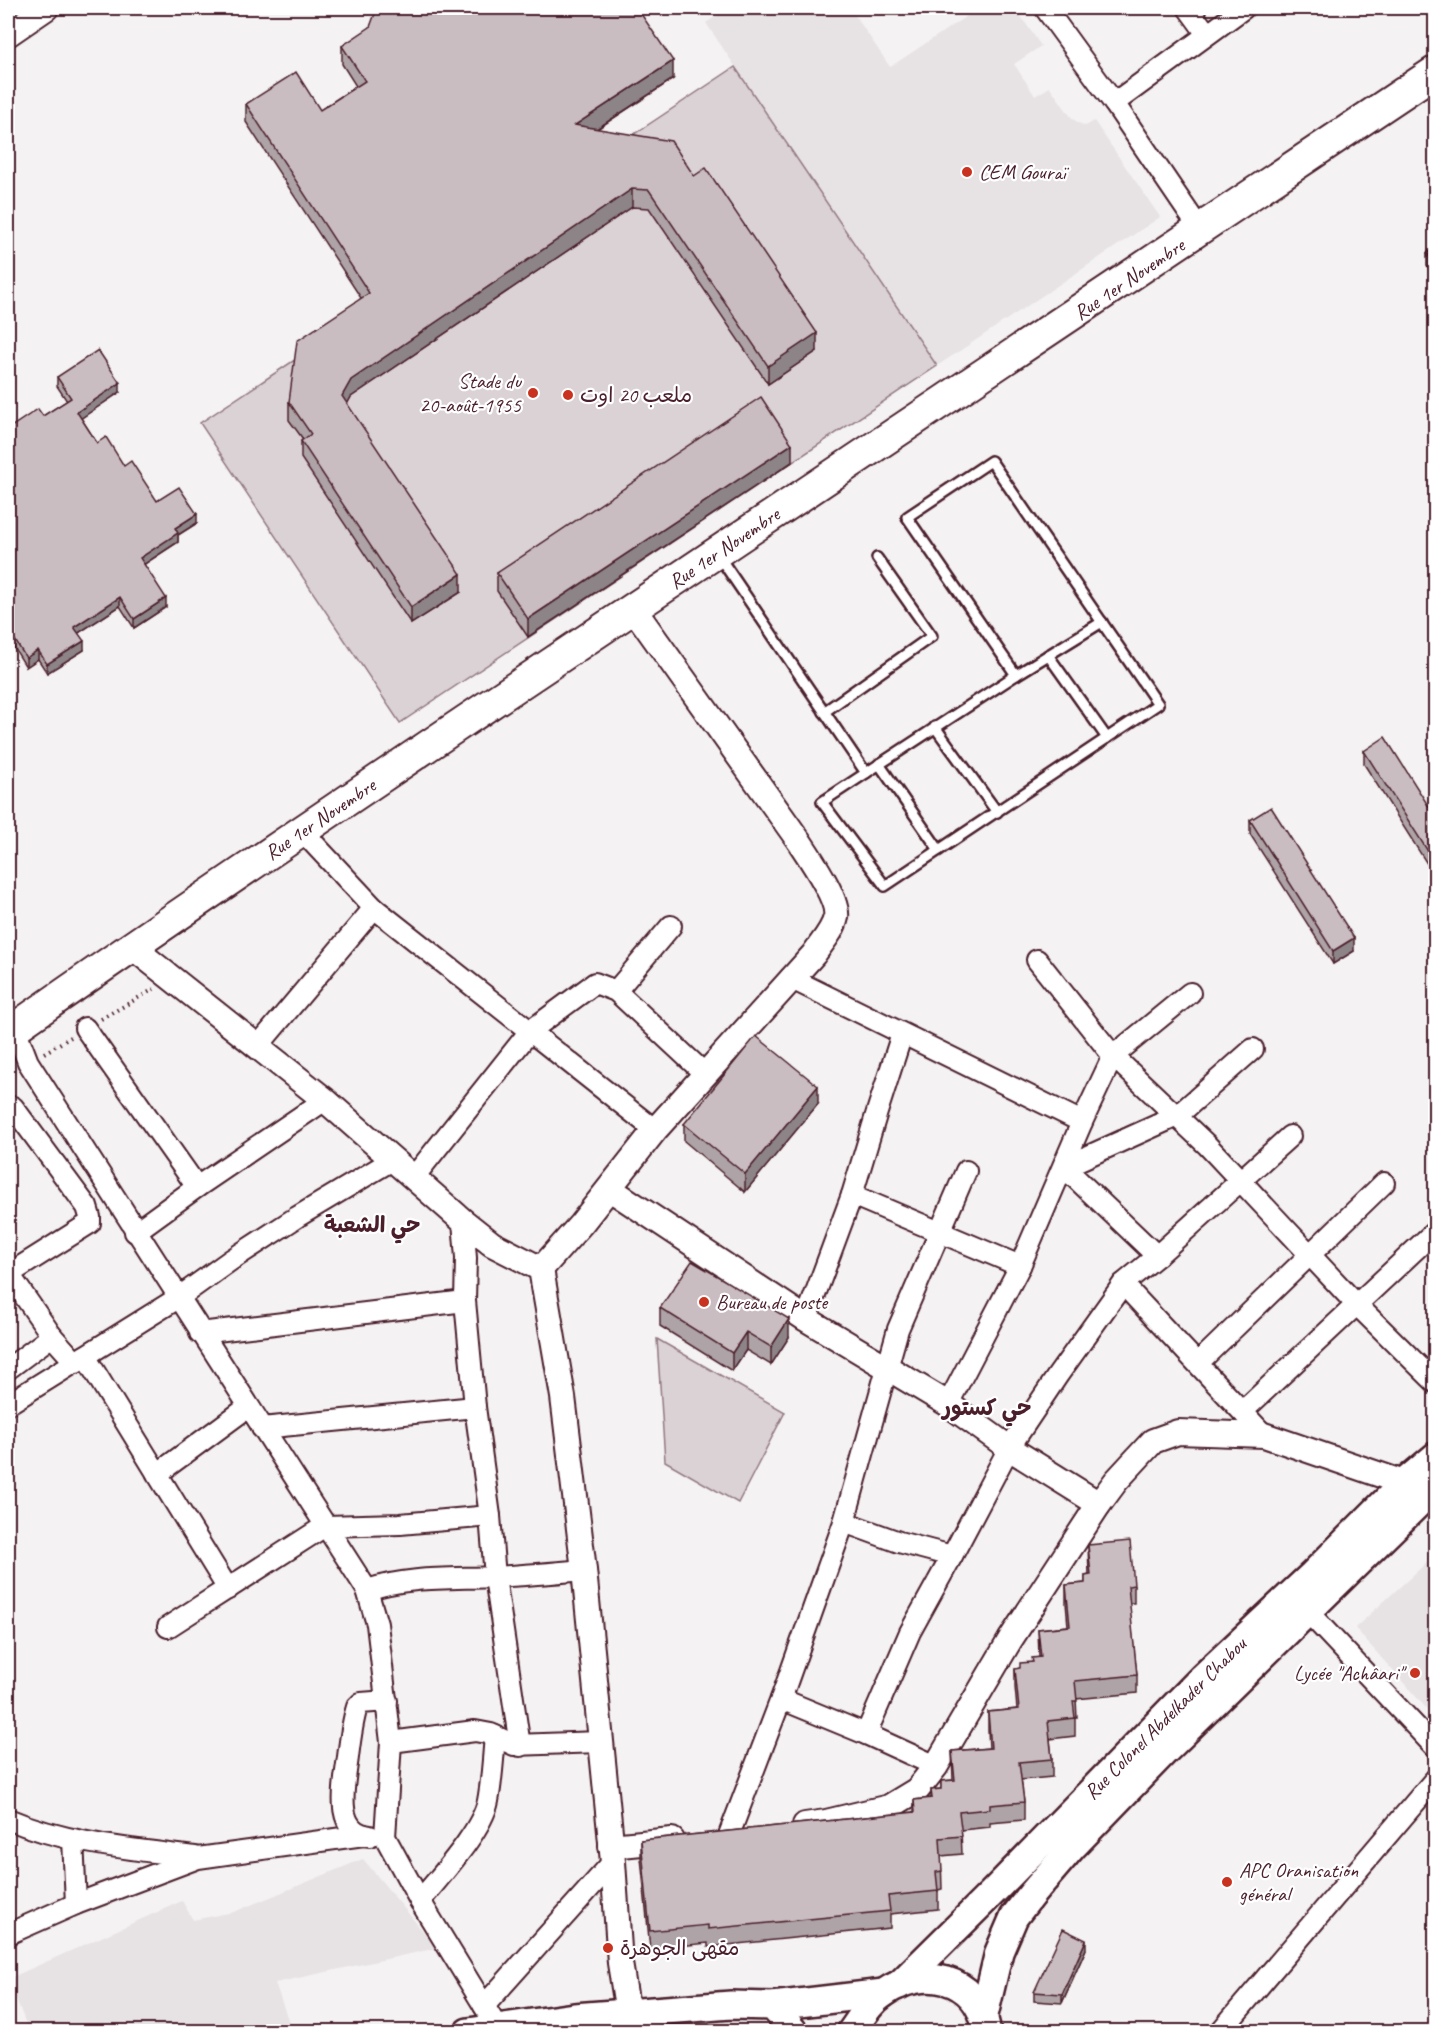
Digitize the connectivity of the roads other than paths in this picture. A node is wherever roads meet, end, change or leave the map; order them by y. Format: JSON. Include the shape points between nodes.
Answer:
{"nodes":[{"id":1,"x":1044,"y":8,"type":"edge"},
{"id":2,"x":1188,"y":8,"type":"edge"},
{"id":3,"x":1244,"y":8,"type":"edge"},
{"id":4,"x":32,"y":11,"type":"edge"},
{"id":5,"x":8,"y":34,"type":"edge"},
{"id":6,"x":1207,"y":34,"type":"junction"},
{"id":7,"x":1436,"y":71,"type":"edge"},
{"id":8,"x":1114,"y":103,"type":"junction"},
{"id":9,"x":1201,"y":231,"type":"junction"},
{"id":10,"x":716,"y":553,"type":"junction"},
{"id":11,"x":877,"y":558,"type":"dead end"},
{"id":12,"x":633,"y":609,"type":"junction"},
{"id":13,"x":1101,"y":622,"type":"junction"},
{"id":14,"x":1048,"y":655,"type":"junction"},
{"id":15,"x":1016,"y":675,"type":"junction"},
{"id":16,"x":824,"y":712,"type":"junction"},
{"id":17,"x":935,"y":727,"type":"junction"},
{"id":18,"x":1107,"y":738,"type":"junction"},
{"id":19,"x":879,"y":764,"type":"junction"},
{"id":20,"x":866,"y":773,"type":"junction"},
{"id":21,"x":997,"y":812,"type":"junction"},
{"id":22,"x":302,"y":831,"type":"junction"},
{"id":23,"x":939,"y":850,"type":"junction"},
{"id":24,"x":374,"y":908,"type":"junction"},
{"id":25,"x":671,"y":926,"type":"dead end"},
{"id":26,"x":131,"y":946,"type":"junction"},
{"id":27,"x":1037,"y":960,"type":"dead end"},
{"id":28,"x":790,"y":978,"type":"junction"},
{"id":29,"x":616,"y":991,"type":"junction"},
{"id":30,"x":1190,"y":993,"type":"dead end"},
{"id":31,"x":9,"y":1028,"type":"edge"},
{"id":32,"x":85,"y":1028,"type":"dead end"},
{"id":33,"x":530,"y":1031,"type":"junction"},
{"id":34,"x":902,"y":1034,"type":"junction"},
{"id":35,"x":258,"y":1046,"type":"junction"},
{"id":36,"x":1253,"y":1049,"type":"dead end"},
{"id":37,"x":1113,"y":1056,"type":"junction"},
{"id":38,"x":705,"y":1074,"type":"junction"},
{"id":39,"x":325,"y":1100,"type":"junction"},
{"id":40,"x":12,"y":1107,"type":"dead end"},
{"id":41,"x":1177,"y":1116,"type":"junction"},
{"id":42,"x":1082,"y":1122,"type":"junction"},
{"id":43,"x":655,"y":1130,"type":"junction"},
{"id":44,"x":1290,"y":1136,"type":"dead end"},
{"id":45,"x":394,"y":1159,"type":"junction"},
{"id":46,"x":1064,"y":1167,"type":"junction"},
{"id":47,"x":966,"y":1171,"type":"dead end"},
{"id":48,"x":414,"y":1177,"type":"junction"},
{"id":49,"x":1240,"y":1179,"type":"junction"},
{"id":50,"x":1384,"y":1183,"type":"dead end"},
{"id":51,"x":197,"y":1186,"type":"junction"},
{"id":52,"x":610,"y":1189,"type":"junction"},
{"id":53,"x":852,"y":1195,"type":"junction"},
{"id":54,"x":463,"y":1221,"type":"junction"},
{"id":55,"x":135,"y":1232,"type":"junction"},
{"id":56,"x":940,"y":1232,"type":"junction"},
{"id":57,"x":1432,"y":1234,"type":"dead end"},
{"id":58,"x":1311,"y":1255,"type":"junction"},
{"id":59,"x":1157,"y":1256,"type":"junction"},
{"id":60,"x":1020,"y":1266,"type":"junction"},
{"id":61,"x":541,"y":1269,"type":"junction"},
{"id":62,"x":8,"y":1275,"type":"edge"},
{"id":63,"x":1123,"y":1284,"type":"junction"},
{"id":64,"x":178,"y":1298,"type":"junction"},
{"id":65,"x":465,"y":1301,"type":"junction"},
{"id":66,"x":1357,"y":1305,"type":"junction"},
{"id":67,"x":806,"y":1319,"type":"junction"},
{"id":68,"x":200,"y":1333,"type":"junction"},
{"id":69,"x":52,"y":1336,"type":"junction"},
{"id":70,"x":80,"y":1359,"type":"junction"},
{"id":71,"x":1198,"y":1363,"type":"junction"},
{"id":72,"x":887,"y":1368,"type":"junction"},
{"id":73,"x":8,"y":1369,"type":"edge"},
{"id":74,"x":1436,"y":1383,"type":"edge"},
{"id":75,"x":8,"y":1404,"type":"edge"},
{"id":76,"x":948,"y":1404,"type":"junction"},
{"id":77,"x":248,"y":1407,"type":"junction"},
{"id":78,"x":476,"y":1407,"type":"junction"},
{"id":79,"x":1243,"y":1411,"type":"junction"},
{"id":80,"x":262,"y":1428,"type":"junction"},
{"id":81,"x":1264,"y":1435,"type":"junction"},
{"id":82,"x":1009,"y":1448,"type":"junction"},
{"id":83,"x":1436,"y":1455,"type":"edge"},
{"id":84,"x":157,"y":1474,"type":"junction"},
{"id":85,"x":1421,"y":1489,"type":"edge"},
{"id":86,"x":1099,"y":1504,"type":"junction"},
{"id":87,"x":490,"y":1515,"type":"junction"},
{"id":88,"x":844,"y":1522,"type":"junction"},
{"id":89,"x":325,"y":1526,"type":"junction"},
{"id":90,"x":952,"y":1556,"type":"junction"},
{"id":91,"x":584,"y":1570,"type":"junction"},
{"id":92,"x":495,"y":1577,"type":"junction"},
{"id":93,"x":228,"y":1589,"type":"junction"},
{"id":94,"x":367,"y":1590,"type":"junction"},
{"id":95,"x":1308,"y":1612,"type":"junction"},
{"id":96,"x":168,"y":1627,"type":"dead end"},
{"id":97,"x":781,"y":1699,"type":"junction"},
{"id":98,"x":387,"y":1701,"type":"junction"},
{"id":99,"x":866,"y":1734,"type":"junction"},
{"id":100,"x":495,"y":1736,"type":"junction"},
{"id":101,"x":391,"y":1742,"type":"junction"},
{"id":102,"x":600,"y":1742,"type":"junction"},
{"id":103,"x":520,"y":1746,"type":"junction"},
{"id":104,"x":1436,"y":1748,"type":"edge"},
{"id":105,"x":936,"y":1766,"type":"junction"},
{"id":106,"x":1436,"y":1778,"type":"edge"},
{"id":107,"x":8,"y":1819,"type":"edge"},
{"id":108,"x":783,"y":1828,"type":"edge"},
{"id":109,"x":364,"y":1835,"type":"junction"},
{"id":110,"x":720,"y":1836,"type":"joint"},
{"id":111,"x":385,"y":1837,"type":"junction"},
{"id":112,"x":73,"y":1839,"type":"junction"},
{"id":113,"x":612,"y":1854,"type":"junction"},
{"id":114,"x":198,"y":1858,"type":"junction"},
{"id":115,"x":420,"y":1901,"type":"junction"},
{"id":116,"x":76,"y":1905,"type":"junction"},
{"id":117,"x":8,"y":1934,"type":"edge"},
{"id":118,"x":892,"y":1989,"type":"junction"},
{"id":119,"x":774,"y":2006,"type":"junction"},
{"id":120,"x":628,"y":2013,"type":"junction"},
{"id":121,"x":494,"y":2021,"type":"edge"},
{"id":122,"x":986,"y":2023,"type":"edge"},
{"id":123,"x":468,"y":2031,"type":"edge"},
{"id":124,"x":794,"y":2031,"type":"edge"},
{"id":125,"x":851,"y":2031,"type":"edge"},
{"id":126,"x":1220,"y":2031,"type":"edge"}],
"edges":[{"from":1,"to":8,"type":"street"},
{"from":2,"to":6,"type":"street"},
{"from":3,"to":6,"type":"street"},
{"from":4,"to":5,"type":"street"},
{"from":6,"to":8,"type":"street"},
{"from":7,"to":9,"type":"main road","name":"Rue 1er Novembre"},
{"from":8,"to":9,"type":"street"},
{"from":9,"to":10,"type":"main road","name":"Rue 1er Novembre"},
{"from":10,"to":12,"type":"main road","name":"Rue 1er Novembre"},
{"from":10,"to":16,"type":"lane"},
{"from":11,"to":16,"type":"lane","via":[[932,636]]},
{"from":12,"to":22,"type":"main road","name":"Rue 1er Novembre"},
{"from":12,"to":28,"type":"street","via":[[821,875],[837,914],[814,954]]},
{"from":13,"to":14,"type":"lane"},
{"from":13,"to":15,"type":"lane","via":[[991,462],[907,517]]},
{"from":13,"to":18,"type":"lane","via":[[1158,704]]},
{"from":14,"to":15,"type":"lane"},
{"from":14,"to":18,"type":"lane"},
{"from":15,"to":17,"type":"lane"},
{"from":16,"to":20,"type":"lane"},
{"from":17,"to":19,"type":"lane"},
{"from":17,"to":21,"type":"lane"},
{"from":18,"to":21,"type":"lane"},
{"from":19,"to":20,"type":"lane"},
{"from":19,"to":23,"type":"lane"},
{"from":20,"to":23,"type":"lane","via":[[822,802],[885,886]]},
{"from":21,"to":23,"type":"lane"},
{"from":22,"to":24,"type":"street"},
{"from":22,"to":26,"type":"main road","name":"Rue 1er Novembre"},
{"from":24,"to":33,"type":"street"},
{"from":24,"to":35,"type":"street"},
{"from":25,"to":29,"type":"street"},
{"from":26,"to":31,"type":"main road","name":"Rue 1er Novembre"},
{"from":26,"to":35,"type":"street"},
{"from":27,"to":37,"type":"street"},
{"from":28,"to":34,"type":"street"},
{"from":28,"to":38,"type":"street"},
{"from":29,"to":33,"type":"street","via":[[595,983]]},
{"from":29,"to":38,"type":"street"},
{"from":30,"to":37,"type":"street"},
{"from":31,"to":55,"type":"street"},
{"from":32,"to":51,"type":"street"},
{"from":33,"to":43,"type":"street"},
{"from":33,"to":48,"type":"street"},
{"from":34,"to":42,"type":"street"},
{"from":34,"to":53,"type":"street"},
{"from":35,"to":39,"type":"street"},
{"from":36,"to":41,"type":"street"},
{"from":37,"to":41,"type":"street"},
{"from":37,"to":42,"type":"street"},
{"from":38,"to":43,"type":"street"},
{"from":39,"to":45,"type":"street"},
{"from":39,"to":51,"type":"street"},
{"from":40,"to":62,"type":"street","via":[[87,1208],[90,1223]]},
{"from":41,"to":46,"type":"street"},
{"from":41,"to":49,"type":"street"},
{"from":42,"to":46,"type":"street"},
{"from":43,"to":52,"type":"street"},
{"from":44,"to":49,"type":"street"},
{"from":45,"to":48,"type":"street"},
{"from":45,"to":64,"type":"street","via":[[288,1223]]},
{"from":46,"to":59,"type":"street"},
{"from":46,"to":60,"type":"street"},
{"from":47,"to":56,"type":"street"},
{"from":48,"to":54,"type":"street"},
{"from":49,"to":58,"type":"street"},
{"from":49,"to":59,"type":"street"},
{"from":50,"to":58,"type":"street"},
{"from":51,"to":55,"type":"street"},
{"from":52,"to":61,"type":"street"},
{"from":52,"to":67,"type":"street"},
{"from":53,"to":56,"type":"street"},
{"from":53,"to":67,"type":"street"},
{"from":54,"to":61,"type":"street","via":[[492,1244]]},
{"from":54,"to":65,"type":"street"},
{"from":55,"to":64,"type":"street"},
{"from":56,"to":60,"type":"street"},
{"from":56,"to":72,"type":"street","via":[[898,1329]]},
{"from":57,"to":66,"type":"street"},
{"from":58,"to":66,"type":"street"},
{"from":58,"to":71,"type":"street"},
{"from":59,"to":63,"type":"street"},
{"from":60,"to":76,"type":"street"},
{"from":61,"to":91,"type":"street","via":[[563,1397]]},
{"from":62,"to":69,"type":"street"},
{"from":63,"to":71,"type":"street"},
{"from":63,"to":82,"type":"street"},
{"from":64,"to":68,"type":"street"},
{"from":64,"to":70,"type":"street"},
{"from":65,"to":68,"type":"street"},
{"from":65,"to":78,"type":"street"},
{"from":66,"to":74,"type":"street"},
{"from":66,"to":79,"type":"street"},
{"from":67,"to":72,"type":"street"},
{"from":68,"to":77,"type":"street"},
{"from":69,"to":70,"type":"street"},
{"from":69,"to":73,"type":"street"},
{"from":70,"to":75,"type":"street"},
{"from":70,"to":84,"type":"street"},
{"from":71,"to":79,"type":"street"},
{"from":72,"to":76,"type":"street"},
{"from":72,"to":88,"type":"street"},
{"from":76,"to":82,"type":"street"},
{"from":77,"to":80,"type":"street"},
{"from":77,"to":84,"type":"street"},
{"from":78,"to":80,"type":"street"},
{"from":78,"to":87,"type":"street"},
{"from":79,"to":81,"type":"street"},
{"from":80,"to":89,"type":"street"},
{"from":81,"to":85,"type":"street"},
{"from":81,"to":86,"type":"street","via":[[1178,1432],[1153,1441]]},
{"from":82,"to":86,"type":"street"},
{"from":82,"to":90,"type":"street"},
{"from":83,"to":85,"type":"main road","name":"Rue Colonel Abdelkader Chabou"},
{"from":84,"to":93,"type":"street"},
{"from":85,"to":95,"type":"main road","name":"Rue Colonel Abdelkader Chabou"},
{"from":85,"to":118,"type":"main road","name":"Rue Colonel Abdelkader Chabou","via":[[1312,1575],[1203,1677],[992,1893]]},
{"from":86,"to":105,"type":"street","via":[[1010,1640]]},
{"from":87,"to":89,"type":"street"},
{"from":87,"to":92,"type":"street"},
{"from":88,"to":90,"type":"street"},
{"from":88,"to":97,"type":"street"},
{"from":89,"to":93,"type":"street"},
{"from":89,"to":94,"type":"street"},
{"from":90,"to":99,"type":"street","via":[[910,1632]]},
{"from":91,"to":92,"type":"street"},
{"from":91,"to":102,"type":"street"},
{"from":92,"to":94,"type":"street","via":[[415,1579]]},
{"from":92,"to":103,"type":"street"},
{"from":93,"to":96,"type":"street"},
{"from":94,"to":98,"type":"street","via":[[377,1624]]},
{"from":95,"to":104,"type":"street"},
{"from":95,"to":122,"type":"main road","name":"Rue Colonel Abdelkader Chabou","via":[[1156,1761],[1031,1895],[1014,1917],[999,1952]]},
{"from":97,"to":99,"type":"street"},
{"from":97,"to":110,"type":"street"},
{"from":98,"to":101,"type":"street"},
{"from":98,"to":109,"type":"street","via":[[361,1703],[354,1716],[343,1804],[350,1826]]},
{"from":99,"to":105,"type":"street"},
{"from":100,"to":101,"type":"street","via":[[475,1731]]},
{"from":100,"to":103,"type":"street"},
{"from":100,"to":115,"type":"street","via":[[488,1802],[480,1821]]},
{"from":101,"to":111,"type":"street"},
{"from":102,"to":103,"type":"street"},
{"from":102,"to":113,"type":"street"},
{"from":105,"to":108,"type":"street","via":[[917,1790],[889,1807]]},
{"from":106,"to":126,"type":"street"},
{"from":107,"to":112,"type":"street"},
{"from":109,"to":111,"type":"street"},
{"from":109,"to":114,"type":"street"},
{"from":110,"to":113,"type":"street"},
{"from":111,"to":115,"type":"street"},
{"from":112,"to":114,"type":"street"},
{"from":112,"to":116,"type":"street"},
{"from":113,"to":120,"type":"street"},
{"from":113,"to":121,"type":"street"},
{"from":114,"to":116,"type":"street"},
{"from":115,"to":121,"type":"street"},
{"from":116,"to":117,"type":"street"},
{"from":118,"to":119,"type":"main road"},
{"from":118,"to":122,"type":"main road","via":[[924,1977],[945,1979],[975,2000]]},
{"from":118,"to":125,"type":"main road","name":"Rue Colonel Abdelkader Chabou","via":[[870,2006]]},
{"from":119,"to":120,"type":"main road","via":[[731,2005]]},
{"from":119,"to":124,"type":"main road"},
{"from":120,"to":121,"type":"main road"},
{"from":121,"to":123,"type":"main road"}]}
